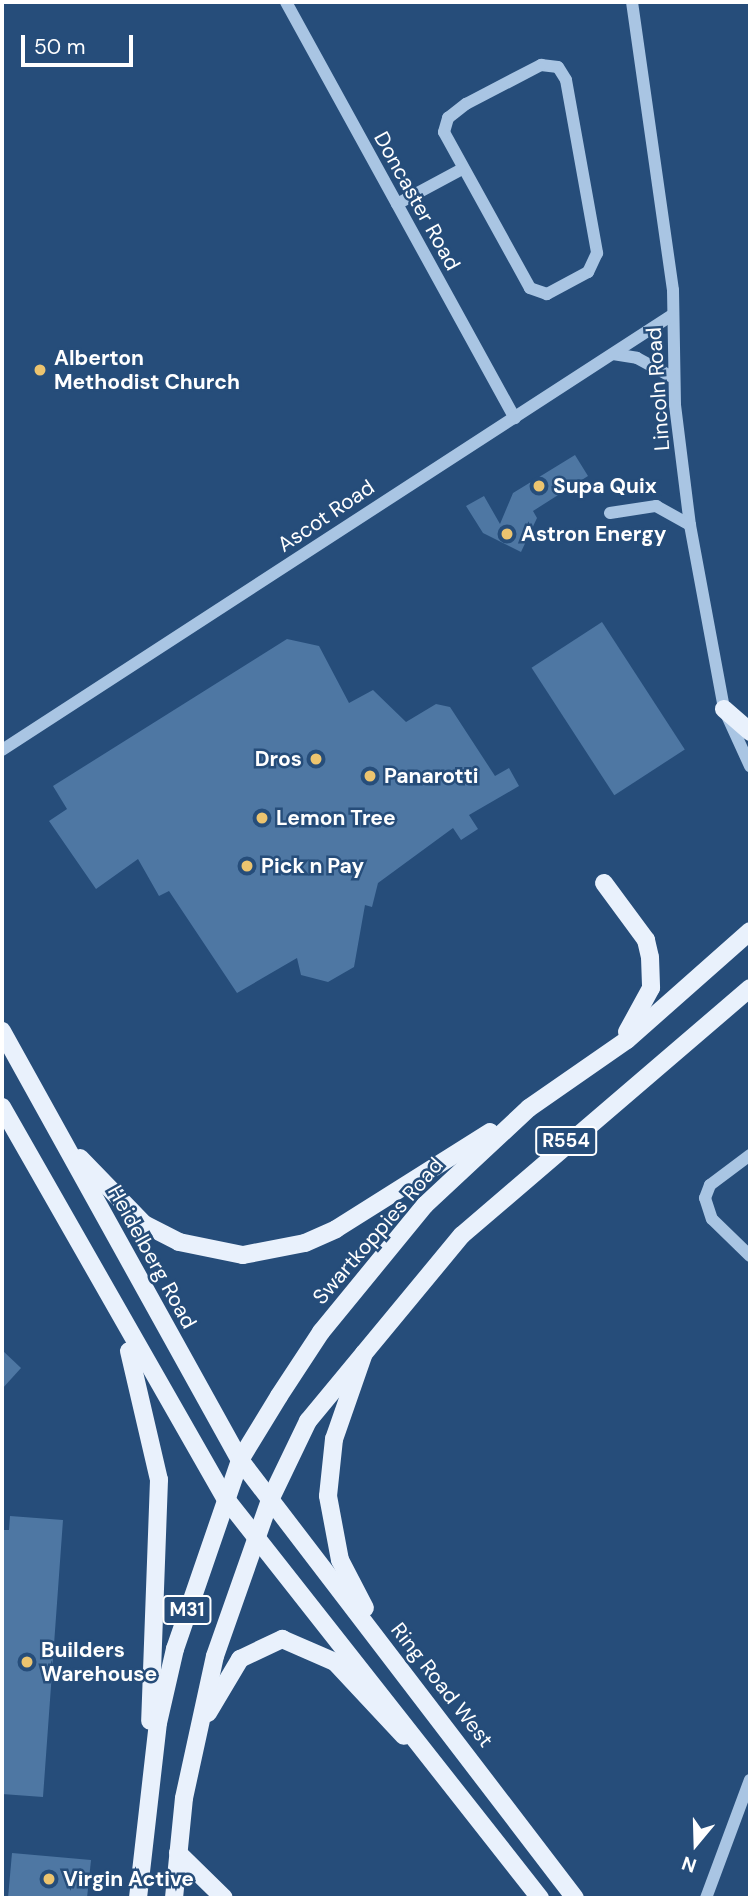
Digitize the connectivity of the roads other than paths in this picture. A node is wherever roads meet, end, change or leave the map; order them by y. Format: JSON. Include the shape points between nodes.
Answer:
{"nodes":[{"id":1,"x":286,"y":2,"type":"edge"},
{"id":2,"x":632,"y":2,"type":"edge"},
{"id":3,"x":462,"y":169,"type":"junction"},
{"id":4,"x":397,"y":204,"type":"junction"},
{"id":5,"x":672,"y":315,"type":"junction"},
{"id":6,"x":613,"y":354,"type":"junction"},
{"id":7,"x":674,"y":378,"type":"junction"},
{"id":8,"x":515,"y":418,"type":"junction"},
{"id":9,"x":610,"y":513,"type":"dead end"},
{"id":10,"x":690,"y":525,"type":"junction"},
{"id":11,"x":724,"y":709,"type":"junction"},
{"id":12,"x":750,"y":732,"type":"edge"},
{"id":13,"x":2,"y":750,"type":"edge"},
{"id":14,"x":750,"y":766,"type":"edge"},
{"id":15,"x":604,"y":883,"type":"dead end"},
{"id":16,"x":750,"y":931,"type":"edge"},
{"id":17,"x":750,"y":988,"type":"edge"},
{"id":18,"x":2,"y":1031,"type":"edge"},
{"id":19,"x":603,"y":1057,"type":"junction"},
{"id":20,"x":2,"y":1107,"type":"edge"},
{"id":21,"x":529,"y":1108,"type":"junction"},
{"id":22,"x":59,"y":1134,"type":"junction"},
{"id":23,"x":750,"y":1154,"type":"edge"},
{"id":24,"x":750,"y":1256,"type":"edge"},
{"id":25,"x":122,"y":1324,"type":"junction"},
{"id":26,"x":366,"y":1346,"type":"junction"},
{"id":27,"x":240,"y":1460,"type":"junction"},
{"id":28,"x":226,"y":1500,"type":"junction"},
{"id":29,"x":270,"y":1500,"type":"junction"},
{"id":30,"x":255,"y":1539,"type":"junction"},
{"id":31,"x":393,"y":1658,"type":"junction"},
{"id":32,"x":198,"y":1731,"type":"junction"},
{"id":33,"x":436,"y":1762,"type":"junction"},
{"id":34,"x":152,"y":1768,"type":"junction"},
{"id":35,"x":750,"y":1780,"type":"edge"},
{"id":36,"x":737,"y":1816,"type":"junction"},
{"id":37,"x":750,"y":1820,"type":"edge"},
{"id":38,"x":178,"y":1853,"type":"junction"},
{"id":39,"x":138,"y":1898,"type":"edge"},
{"id":40,"x":173,"y":1898,"type":"edge"},
{"id":41,"x":224,"y":1898,"type":"edge"},
{"id":42,"x":540,"y":1898,"type":"edge"},
{"id":43,"x":575,"y":1898,"type":"edge"},
{"id":44,"x":706,"y":1898,"type":"edge"}],
"edges":[{"from":1,"to":4,"type":"street","name":"Doncaster Road"},
{"from":2,"to":5,"type":"street","name":"Lincoln Road"},
{"from":3,"to":3,"type":"street","via":[[530,288],[555,293],[594,264],[596,241],[558,67],[532,69],[448,118],[444,132]]},
{"from":3,"to":4,"type":"street"},
{"from":4,"to":8,"type":"street","name":"Doncaster Road"},
{"from":5,"to":6,"type":"street","name":"Ascot Road"},
{"from":5,"to":7,"type":"street","name":"Lincoln Road"},
{"from":6,"to":7,"type":"street","via":[[637,358]]},
{"from":6,"to":8,"type":"street","name":"Ascot Road"},
{"from":7,"to":10,"type":"street","name":"Lincoln Road"},
{"from":8,"to":13,"type":"street","name":"Ascot Road"},
{"from":9,"to":10,"type":"street","via":[[656,506]]},
{"from":10,"to":11,"type":"street","name":"Lincoln Road"},
{"from":11,"to":12,"type":"main road"},
{"from":11,"to":14,"type":"street","name":"Lincoln Road"},
{"from":15,"to":19,"type":"main road","via":[[646,940],[652,974],[644,1005]]},
{"from":16,"to":19,"type":"main road","name":"Swartkoppies Road","number":"R554"},
{"from":17,"to":26,"type":"main road","number":"R554","via":[[461,1235]]},
{"from":18,"to":22,"type":"main road","name":"Heidelberg Road"},
{"from":19,"to":21,"type":"main road","name":"Swartkoppies Road","number":"R554"},
{"from":20,"to":25,"type":"main road"},
{"from":21,"to":22,"type":"main road","via":[[336,1229],[306,1243],[243,1255],[179,1242],[144,1224]]},
{"from":21,"to":27,"type":"main road","name":"Swartkoppies Road","number":"R554","via":[[425,1205],[371,1266]]},
{"from":22,"to":27,"type":"main road","name":"Heidelberg Road"},
{"from":23,"to":24,"type":"street","via":[[710,1185],[705,1198],[712,1219]]},
{"from":25,"to":28,"type":"main road"},
{"from":25,"to":34,"type":"main road","via":[[159,1480]]},
{"from":26,"to":29,"type":"main road","number":"R554","via":[[307,1421]]},
{"from":26,"to":31,"type":"main road","via":[[328,1465],[330,1525],[340,1560]]},
{"from":27,"to":28,"type":"main road","name":"Swartkoppies Road","number":"R554"},
{"from":27,"to":29,"type":"main road","name":"Heidelberg Road"},
{"from":28,"to":30,"type":"main road"},
{"from":28,"to":34,"type":"main road","number":"M31","via":[[175,1649]]},
{"from":29,"to":30,"type":"main road","number":"R554"},
{"from":29,"to":31,"type":"main road","name":"Ring Road West"},
{"from":30,"to":32,"type":"main road","number":"M31"},
{"from":30,"to":33,"type":"main road"},
{"from":31,"to":43,"type":"main road","name":"Ring Road West"},
{"from":32,"to":33,"type":"main road","via":[[240,1659],[282,1639],[335,1661]]},
{"from":32,"to":38,"type":"main road","number":"M31"},
{"from":33,"to":42,"type":"main road"},
{"from":34,"to":39,"type":"main road","number":"M31"},
{"from":35,"to":36,"type":"street"},
{"from":36,"to":37,"type":"street"},
{"from":36,"to":44,"type":"street"},
{"from":38,"to":40,"type":"main road","number":"M31"},
{"from":38,"to":41,"type":"main road"}]}
